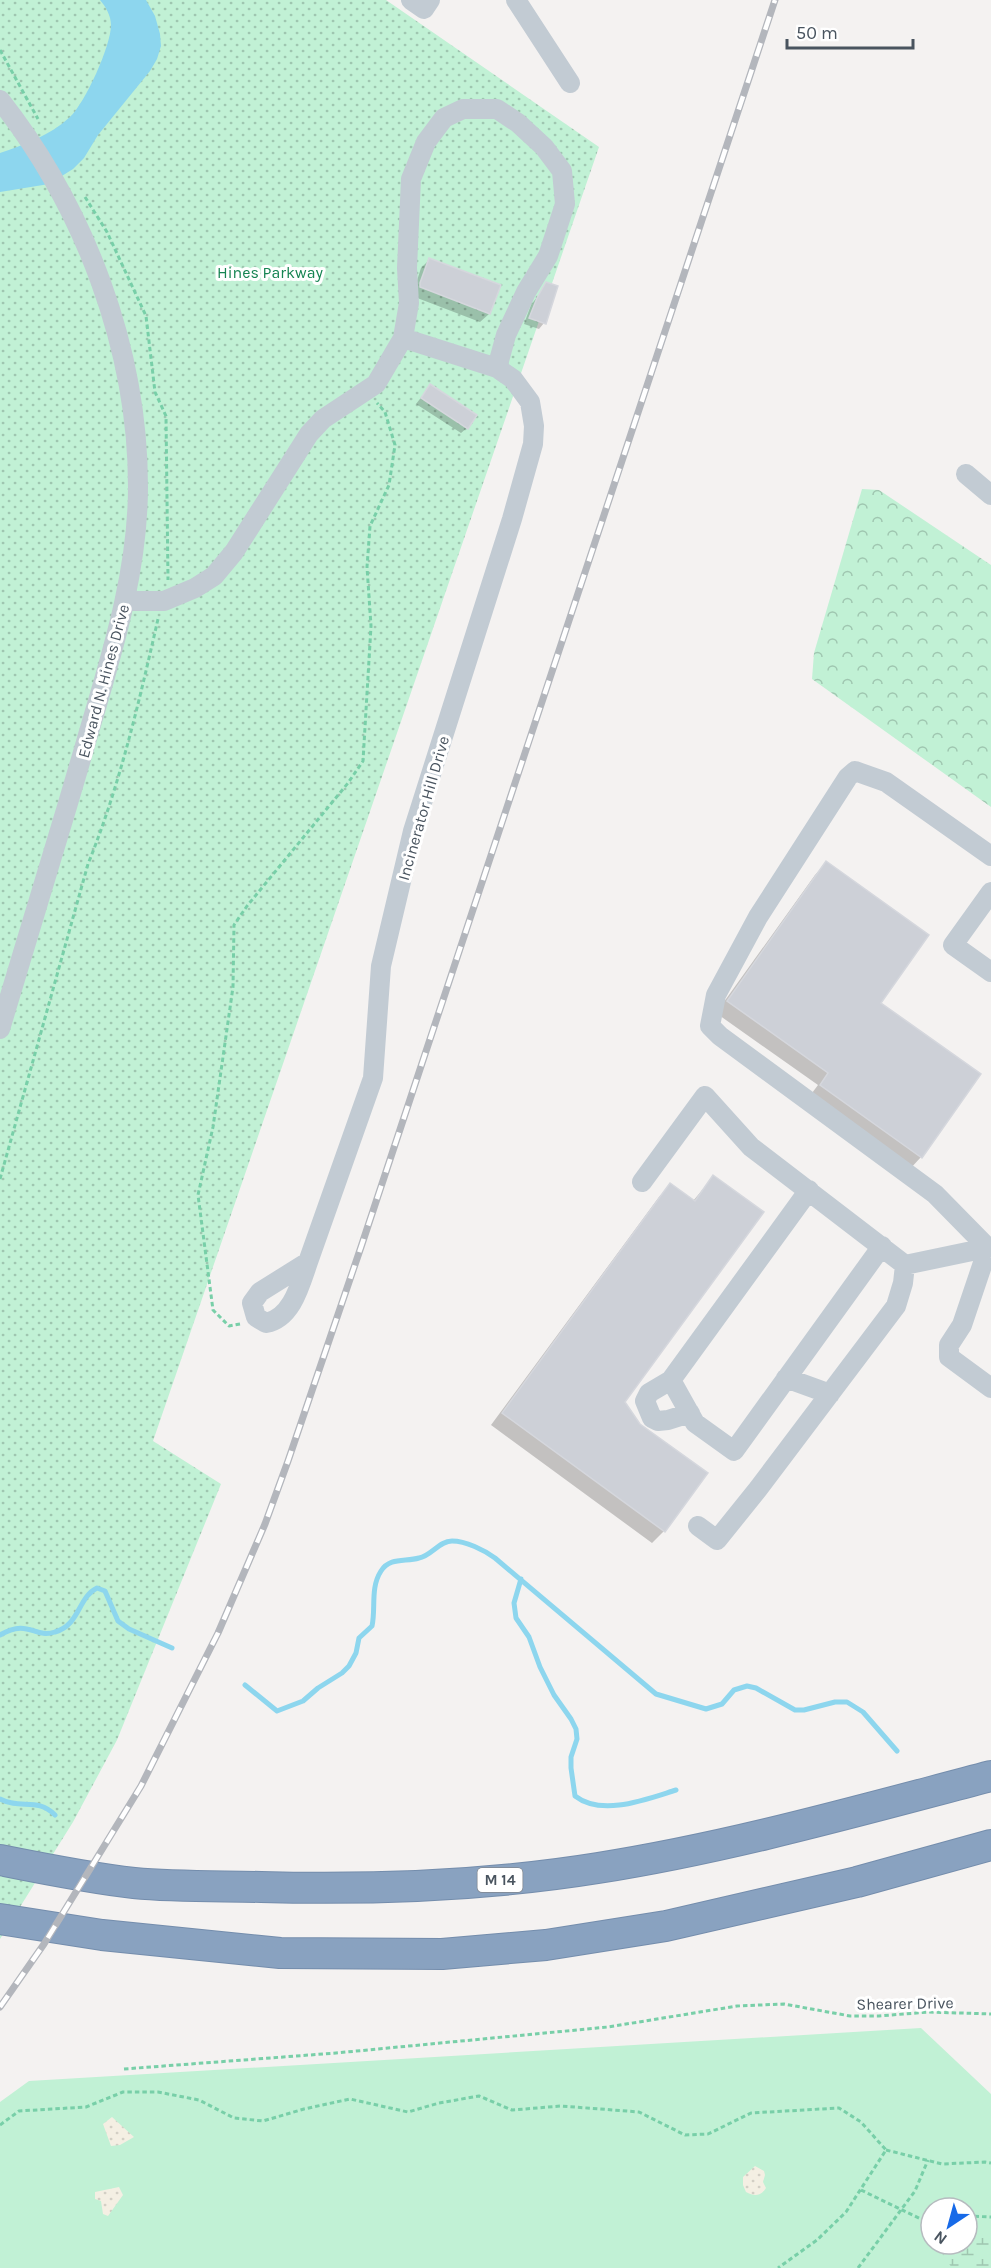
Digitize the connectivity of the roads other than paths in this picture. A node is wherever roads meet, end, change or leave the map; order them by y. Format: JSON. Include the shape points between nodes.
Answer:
{"nodes":[{"id":1,"x":411,"y":0,"type":"edge"},
{"id":2,"x":430,"y":0,"type":"edge"},
{"id":3,"x":516,"y":0,"type":"edge"},
{"id":4,"x":570,"y":83,"type":"dead end"},
{"id":5,"x":0,"y":100,"type":"edge"},
{"id":6,"x":403,"y":338,"type":"junction"},
{"id":7,"x":497,"y":368,"type":"junction"},
{"id":8,"x":966,"y":474,"type":"dead end"},
{"id":9,"x":991,"y":495,"type":"edge"},
{"id":10,"x":125,"y":602,"type":"junction"},
{"id":11,"x":991,"y":856,"type":"edge"},
{"id":12,"x":991,"y":892,"type":"edge"},
{"id":13,"x":991,"y":972,"type":"edge"},
{"id":14,"x":0,"y":1029,"type":"edge"},
{"id":15,"x":642,"y":1182,"type":"dead end"},
{"id":16,"x":809,"y":1190,"type":"junction"},
{"id":17,"x":882,"y":1246,"type":"junction"},
{"id":18,"x":990,"y":1248,"type":"edge"},
{"id":19,"x":308,"y":1262,"type":"junction"},
{"id":20,"x":905,"y":1265,"type":"junction"},
{"id":21,"x":786,"y":1378,"type":"junction"},
{"id":22,"x":671,"y":1380,"type":"junction"},
{"id":23,"x":991,"y":1388,"type":"edge"},
{"id":24,"x":830,"y":1394,"type":"junction"},
{"id":25,"x":690,"y":1413,"type":"junction"},
{"id":26,"x":698,"y":1526,"type":"dead end"},
{"id":27,"x":991,"y":1776,"type":"edge"},
{"id":28,"x":991,"y":1845,"type":"edge"},
{"id":29,"x":0,"y":1860,"type":"edge"},
{"id":30,"x":991,"y":1860,"type":"edge"},
{"id":31,"x":856,"y":1882,"type":"junction"},
{"id":32,"x":0,"y":1919,"type":"edge"}],
"edges":[{"from":1,"to":2,"type":"street","via":[[424,9]]},
{"from":3,"to":4,"type":"street"},
{"from":5,"to":10,"type":"street","name":"Edward N. Hines Drive","via":[[57,185],[74,218],[113,322],[137,436],[138,489]]},
{"from":6,"to":7,"type":"street","name":"Incinerator Hill Drive"},
{"from":6,"to":7,"type":"street","via":[[409,303],[411,179],[426,142],[444,118],[463,109],[497,109],[544,147],[562,171],[566,204],[548,256],[506,335]]},
{"from":6,"to":10,"type":"street","via":[[376,384],[323,419],[309,434],[234,552],[214,576],[164,601]]},
{"from":7,"to":19,"type":"street","name":"Incinerator Hill Drive","via":[[513,379],[530,402],[533,444],[413,831],[381,966],[373,1078]]},
{"from":8,"to":9,"type":"street"},
{"from":10,"to":14,"type":"street","name":"Edward N. Hines Drive"},
{"from":11,"to":18,"type":"street","via":[[886,782],[855,771],[758,917],[716,995],[710,1026],[935,1194]]},
{"from":12,"to":13,"type":"street","via":[[953,945]]},
{"from":15,"to":16,"type":"street","via":[[705,1096],[751,1147]]},
{"from":16,"to":17,"type":"street"},
{"from":16,"to":22,"type":"street"},
{"from":17,"to":20,"type":"street"},
{"from":17,"to":21,"type":"street"},
{"from":18,"to":20,"type":"street"},
{"from":18,"to":23,"type":"street","via":[[962,1325],[949,1345],[949,1357]]},
{"from":19,"to":19,"type":"street","name":"Incinerator Hill Drive","via":[[295,1299],[278,1321],[266,1323],[255,1317],[252,1304],[260,1292]]},
{"from":20,"to":24,"type":"street","via":[[896,1306]]},
{"from":21,"to":24,"type":"street"},
{"from":21,"to":25,"type":"street","via":[[734,1451],[695,1423]]},
{"from":22,"to":25,"type":"street"},
{"from":22,"to":25,"type":"street","via":[[649,1393],[645,1401],[647,1410],[658,1421]]},
{"from":24,"to":26,"type":"street","via":[[717,1540]]},
{"from":27,"to":29,"type":"highway","number":"M 14","via":[[691,1851],[507,1880],[414,1887],[220,1887],[136,1883]]},
{"from":28,"to":31,"type":"highway"},
{"from":30,"to":31,"type":"highway"},
{"from":31,"to":32,"type":"highway","via":[[666,1926],[546,1945],[442,1954],[280,1953],[102,1935]]}]}
